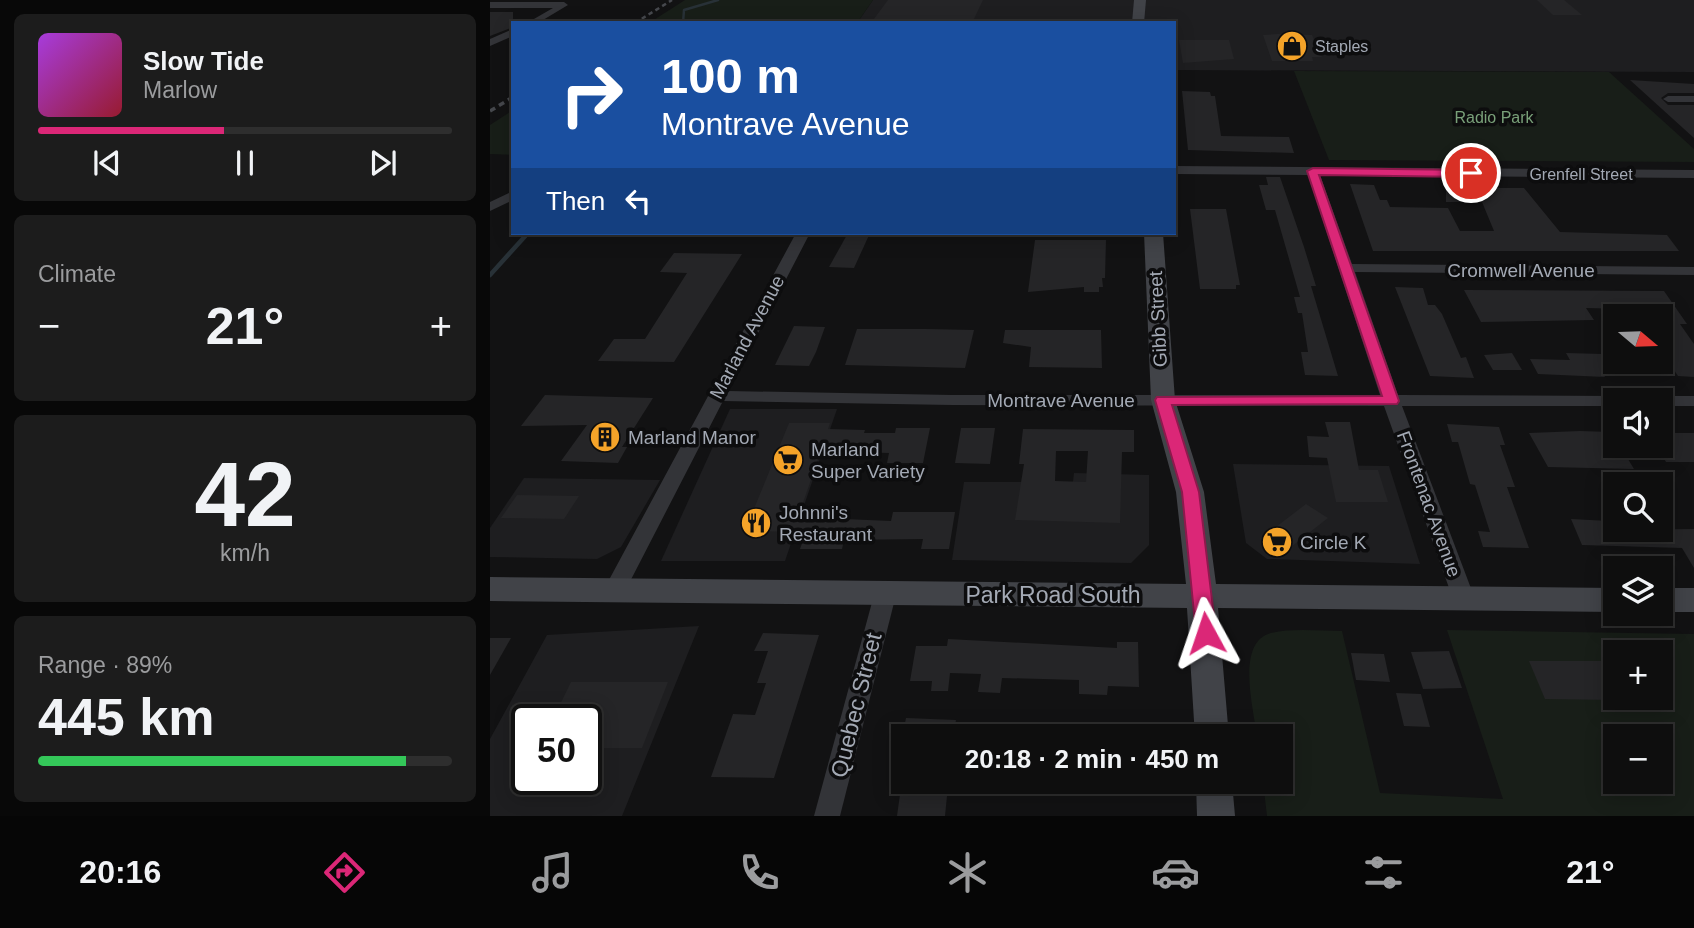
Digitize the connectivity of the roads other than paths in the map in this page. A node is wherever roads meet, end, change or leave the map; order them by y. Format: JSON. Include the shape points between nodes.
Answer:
{"nodes":[{"id":1,"x":574,"y":0,"type":"edge"},
{"id":2,"x":1140,"y":0,"type":"edge"},
{"id":3,"x":490,"y":5,"type":"edge"},
{"id":4,"x":564,"y":5,"type":"junction"},
{"id":5,"x":534,"y":21,"type":"edge"},
{"id":6,"x":1138,"y":21,"type":"edge"},
{"id":7,"x":511,"y":33,"type":"edge"},
{"id":8,"x":490,"y":43,"type":"edge"},
{"id":9,"x":1668,"y":99,"type":"dead end"},
{"id":10,"x":1694,"y":99,"type":"edge"},
{"id":11,"x":1176,"y":170,"type":"edge"},
{"id":12,"x":1313,"y":171,"type":"junction"},
{"id":13,"x":1694,"y":174,"type":"edge"},
{"id":14,"x":511,"y":196,"type":"edge"},
{"id":15,"x":490,"y":206,"type":"edge"},
{"id":16,"x":802,"y":235,"type":"edge"},
{"id":17,"x":1153,"y":235,"type":"edge"},
{"id":18,"x":1347,"y":268,"type":"junction"},
{"id":19,"x":1694,"y":271,"type":"edge"},
{"id":20,"x":717,"y":396,"type":"junction"},
{"id":21,"x":1163,"y":400,"type":"junction"},
{"id":22,"x":1391,"y":401,"type":"junction"},
{"id":23,"x":1603,"y":401,"type":"edge"},
{"id":24,"x":1673,"y":401,"type":"edge"},
{"id":25,"x":1694,"y":401,"type":"edge"},
{"id":26,"x":490,"y":590,"type":"edge"},
{"id":27,"x":614,"y":591,"type":"junction"},
{"id":28,"x":885,"y":595,"type":"junction"},
{"id":29,"x":1202,"y":596,"type":"junction"},
{"id":30,"x":1464,"y":599,"type":"junction"},
{"id":31,"x":1603,"y":600,"type":"edge"},
{"id":32,"x":1673,"y":600,"type":"edge"},
{"id":33,"x":1694,"y":600,"type":"edge"},
{"id":34,"x":1211,"y":724,"type":"edge"},
{"id":35,"x":1215,"y":794,"type":"edge"},
{"id":36,"x":827,"y":816,"type":"edge"},
{"id":37,"x":1216,"y":816,"type":"edge"}],
"edges":[{"from":1,"to":4,"type":"street"},
{"from":2,"to":6,"type":"main road"},
{"from":3,"to":4,"type":"street"},
{"from":4,"to":5,"type":"street"},
{"from":7,"to":8,"type":"street"},
{"from":9,"to":10,"type":"street"},
{"from":11,"to":12,"type":"street","name":"Grenfell Street"},
{"from":12,"to":13,"type":"street","name":"Grenfell Street"},
{"from":12,"to":18,"type":"street","name":"Frontenac Avenue"},
{"from":14,"to":15,"type":"street"},
{"from":16,"to":20,"type":"street","name":"Marland Avenue"},
{"from":17,"to":21,"type":"main road","name":"Gibb Street"},
{"from":18,"to":19,"type":"street","name":"Cromwell Avenue"},
{"from":18,"to":22,"type":"street","name":"Frontenac Avenue"},
{"from":20,"to":21,"type":"street","name":"Montrave Avenue"},
{"from":20,"to":27,"type":"street","name":"Marland Avenue"},
{"from":21,"to":22,"type":"street","name":"Montrave Avenue"},
{"from":21,"to":29,"type":"main road","name":"Gibb Street","via":[[1191,492]]},
{"from":22,"to":23,"type":"street","name":"Montrave Avenue"},
{"from":22,"to":30,"type":"street","name":"Frontenac Avenue"},
{"from":24,"to":25,"type":"street"},
{"from":26,"to":27,"type":"main road","name":"Park Road South"},
{"from":27,"to":28,"type":"main road","name":"Park Road South"},
{"from":28,"to":29,"type":"main road","name":"Park Road South"},
{"from":28,"to":36,"type":"street","name":"Quebec Street"},
{"from":29,"to":30,"type":"main road","name":"Park Road South"},
{"from":29,"to":34,"type":"main road","name":"Gibb Street"},
{"from":30,"to":31,"type":"main road","name":"Park Road South"},
{"from":32,"to":33,"type":"main road"},
{"from":35,"to":37,"type":"main road"}]}
